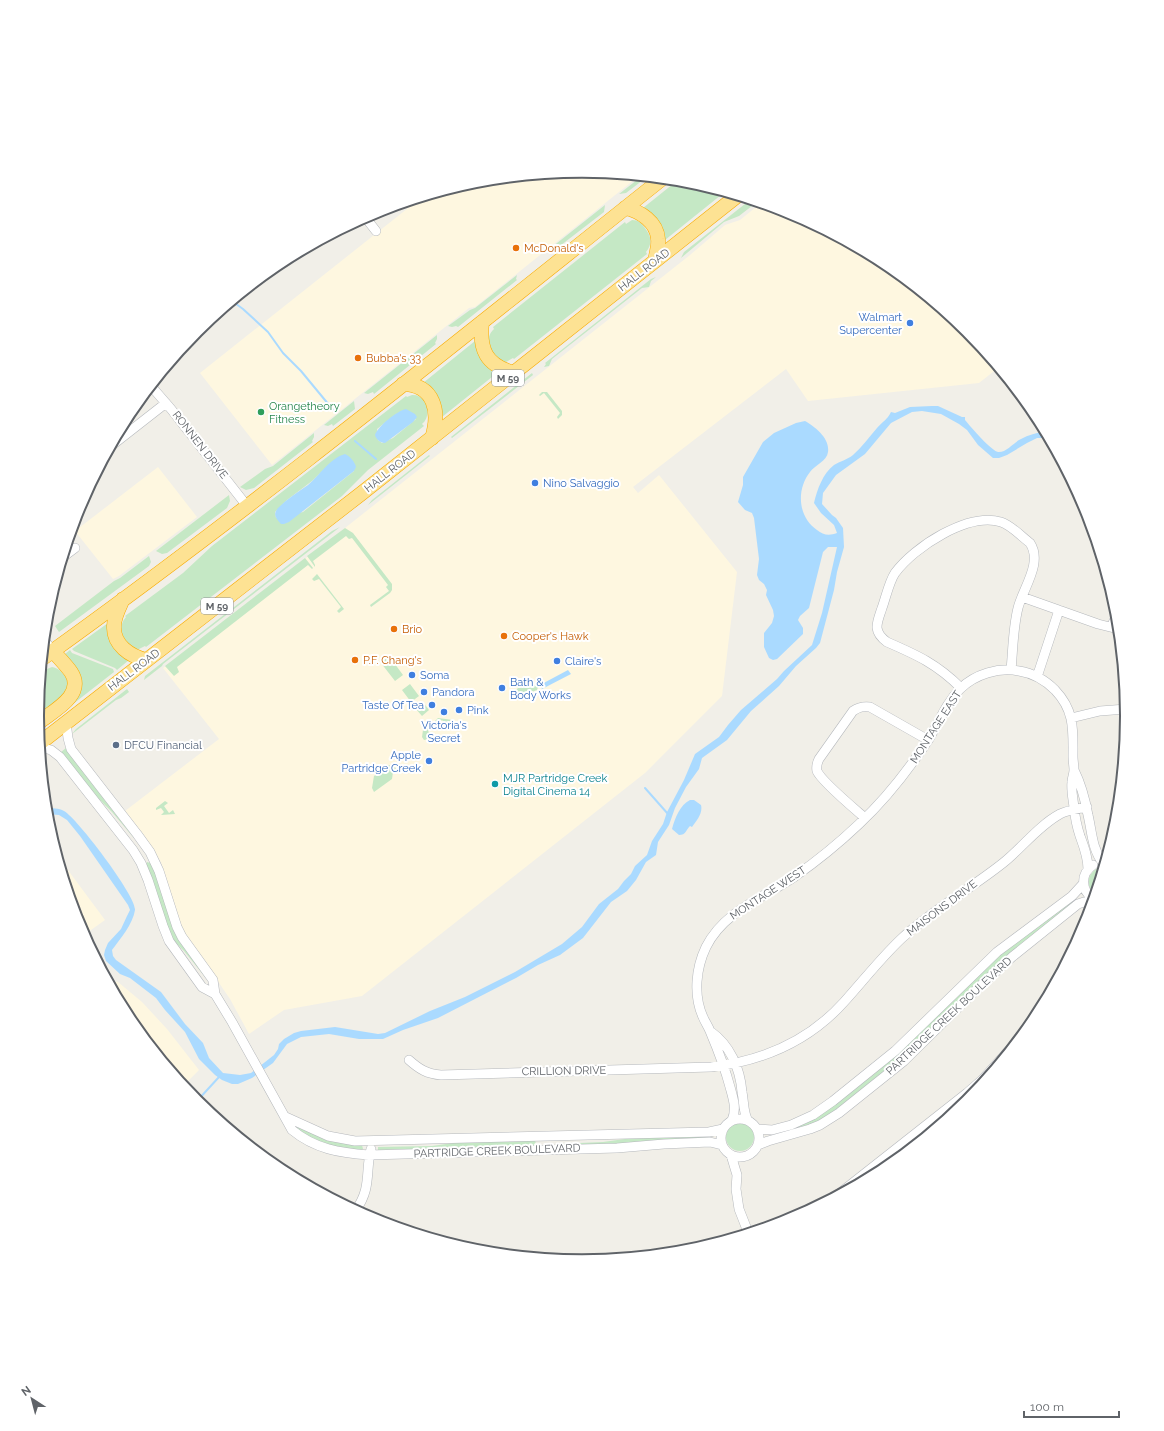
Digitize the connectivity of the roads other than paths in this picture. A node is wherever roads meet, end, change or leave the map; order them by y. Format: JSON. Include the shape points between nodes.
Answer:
{"nodes":[{"id":1,"x":657,"y":183,"type":"edge"},
{"id":2,"x":733,"y":199,"type":"edge"},
{"id":3,"x":626,"y":208,"type":"junction"},
{"id":4,"x":369,"y":221,"type":"edge"},
{"id":5,"x":376,"y":231,"type":"dead end"},
{"id":6,"x":655,"y":261,"type":"junction"},
{"id":7,"x":482,"y":322,"type":"junction"},
{"id":8,"x":514,"y":373,"type":"junction"},
{"id":9,"x":403,"y":384,"type":"junction"},
{"id":10,"x":154,"y":389,"type":"edge"},
{"id":11,"x":166,"y":403,"type":"junction"},
{"id":12,"x":121,"y":438,"type":"edge"},
{"id":13,"x":432,"y":438,"type":"junction"},
{"id":14,"x":247,"y":506,"type":"junction"},
{"id":15,"x":75,"y":548,"type":"dead end"},
{"id":16,"x":70,"y":552,"type":"edge"},
{"id":17,"x":1022,"y":597,"type":"junction"},
{"id":18,"x":123,"y":599,"type":"junction"},
{"id":19,"x":1059,"y":610,"type":"junction"},
{"id":20,"x":1112,"y":627,"type":"edge"},
{"id":21,"x":49,"y":649,"type":"edge"},
{"id":22,"x":48,"y":651,"type":"edge"},
{"id":23,"x":146,"y":660,"type":"junction"},
{"id":24,"x":1011,"y":670,"type":"junction"},
{"id":25,"x":1037,"y":677,"type":"junction"},
{"id":26,"x":961,"y":688,"type":"junction"},
{"id":27,"x":1120,"y":709,"type":"edge"},
{"id":28,"x":44,"y":718,"type":"edge"},
{"id":29,"x":1072,"y":718,"type":"junction"},
{"id":30,"x":66,"y":722,"type":"junction"},
{"id":31,"x":45,"y":738,"type":"edge"},
{"id":32,"x":928,"y":740,"type":"junction"},
{"id":33,"x":45,"y":748,"type":"edge"},
{"id":34,"x":1074,"y":770,"type":"junction"},
{"id":35,"x":1086,"y":807,"type":"junction"},
{"id":36,"x":1074,"y":809,"type":"junction"},
{"id":37,"x":865,"y":818,"type":"junction"},
{"id":38,"x":1101,"y":859,"type":"edge"},
{"id":39,"x":1099,"y":864,"type":"edge"},
{"id":40,"x":1088,"y":869,"type":"junction"},
{"id":41,"x":1083,"y":884,"type":"junction"},
{"id":42,"x":1088,"y":895,"type":"edge"},
{"id":43,"x":1086,"y":901,"type":"edge"},
{"id":44,"x":216,"y":994,"type":"junction"},
{"id":45,"x":710,"y":1031,"type":"junction"},
{"id":46,"x":409,"y":1060,"type":"dead end"},
{"id":47,"x":735,"y":1064,"type":"junction"},
{"id":48,"x":724,"y":1065,"type":"junction"},
{"id":49,"x":286,"y":1117,"type":"junction"},
{"id":50,"x":747,"y":1119,"type":"junction"},
{"id":51,"x":732,"y":1120,"type":"junction"},
{"id":52,"x":930,"y":1126,"type":"edge"},
{"id":53,"x":723,"y":1129,"type":"junction"},
{"id":54,"x":758,"y":1129,"type":"junction"},
{"id":55,"x":372,"y":1141,"type":"junction"},
{"id":56,"x":722,"y":1145,"type":"junction"},
{"id":57,"x":758,"y":1145,"type":"junction"},
{"id":58,"x":369,"y":1155,"type":"junction"},
{"id":59,"x":732,"y":1155,"type":"junction"},
{"id":60,"x":748,"y":1156,"type":"junction"},
{"id":61,"x":877,"y":1166,"type":"edge"},
{"id":62,"x":737,"y":1175,"type":"junction"},
{"id":63,"x":359,"y":1205,"type":"edge"},
{"id":64,"x":746,"y":1228,"type":"edge"}],
"edges":[{"from":1,"to":3,"type":"highway"},
{"from":2,"to":6,"type":"highway","name":"HALL ROAD","number":"M 59"},
{"from":3,"to":6,"type":"highway","via":[[644,216],[656,230],[658,241]]},
{"from":3,"to":7,"type":"highway"},
{"from":4,"to":5,"type":"street"},
{"from":6,"to":8,"type":"highway","name":"HALL ROAD","number":"M 59"},
{"from":7,"to":8,"type":"highway","via":[[481,339],[485,352],[495,365]]},
{"from":7,"to":9,"type":"highway"},
{"from":8,"to":13,"type":"highway","name":"HALL ROAD","number":"M 59"},
{"from":9,"to":13,"type":"highway","via":[[421,388],[433,403],[436,422]]},
{"from":9,"to":14,"type":"highway"},
{"from":10,"to":11,"type":"street","name":"RONNEN DRIVE"},
{"from":11,"to":12,"type":"street"},
{"from":11,"to":14,"type":"street","name":"RONNEN DRIVE"},
{"from":13,"to":23,"type":"highway","name":"HALL ROAD","number":"M 59"},
{"from":14,"to":18,"type":"highway"},
{"from":15,"to":16,"type":"street"},
{"from":17,"to":19,"type":"street"},
{"from":17,"to":24,"type":"street","via":[[1018,607]]},
{"from":17,"to":26,"type":"street","via":[[1034,566],[1035,554],[1030,543],[1002,522],[969,522],[937,537],[894,574],[877,625],[880,638],[930,662],[951,677]]},
{"from":18,"to":21,"type":"highway"},
{"from":18,"to":23,"type":"highway","via":[[114,632],[126,651]]},
{"from":19,"to":20,"type":"street"},
{"from":19,"to":25,"type":"street"},
{"from":22,"to":28,"type":"highway","via":[[71,672],[75,684],[72,696]]},
{"from":23,"to":30,"type":"highway","name":"HALL ROAD","number":"M 59"},
{"from":24,"to":25,"type":"street","name":"MONTAGE EAST"},
{"from":24,"to":26,"type":"street","name":"MONTAGE EAST","via":[[986,673]]},
{"from":25,"to":29,"type":"street","name":"MONTAGE EAST","via":[[1058,693]]},
{"from":26,"to":32,"type":"street","name":"MONTAGE EAST","via":[[949,703]]},
{"from":27,"to":29,"type":"street"},
{"from":29,"to":34,"type":"street","name":"MONTAGE EAST"},
{"from":30,"to":31,"type":"highway","name":"HALL ROAD","number":"M 59"},
{"from":30,"to":44,"type":"street","name":"PARTRIDGE CREEK BOULEVARD","via":[[71,749],[137,834],[153,859],[177,927],[212,980]]},
{"from":32,"to":37,"type":"street","name":"MONTAGE EAST","via":[[904,774]]},
{"from":32,"to":37,"type":"street","via":[[870,707],[864,706],[853,712],[819,759],[817,770],[823,779]]},
{"from":33,"to":44,"type":"street","name":"PARTRIDGE CREEK BOULEVARD","via":[[60,757],[133,850],[148,880],[162,926],[171,945],[202,988]]},
{"from":34,"to":35,"type":"street","name":"MONTAGE EAST"},
{"from":34,"to":36,"type":"street","name":"MONTAGE EAST"},
{"from":35,"to":36,"type":"street","name":"MAISONS DRIVE"},
{"from":35,"to":38,"type":"street","name":"MONTAGE EAST","via":[[1094,848]]},
{"from":36,"to":40,"type":"street","name":"MONTAGE EAST","via":[[1088,859]]},
{"from":36,"to":47,"type":"street","name":"MAISONS DRIVE","via":[[1051,820],[997,867],[921,921],[890,949],[844,1002],[819,1025],[778,1049]]},
{"from":37,"to":45,"type":"street","name":"MONTAGE WEST","via":[[824,855],[732,916],[714,934],[701,960],[697,985],[699,1007]]},
{"from":39,"to":40,"type":"street"},
{"from":40,"to":41,"type":"street"},
{"from":41,"to":42,"type":"street"},
{"from":41,"to":54,"type":"street","name":"PARTRIDGE CREEK BOULEVARD","via":[[1072,896],[997,952],[895,1052],[823,1109],[791,1125],[772,1130]]},
{"from":43,"to":57,"type":"street","name":"PARTRIDGE CREEK BOULEVARD","via":[[1078,904],[1012,957],[904,1061],[839,1113],[810,1130]]},
{"from":44,"to":49,"type":"street","name":"PARTRIDGE CREEK BOULEVARD"},
{"from":45,"to":47,"type":"street","name":"MONTAGE WEST","via":[[720,1038]]},
{"from":45,"to":48,"type":"street","name":"MONTAGE WEST"},
{"from":46,"to":48,"type":"street","name":"CRILLION DRIVE","via":[[420,1070],[441,1075],[673,1069]]},
{"from":47,"to":48,"type":"street","name":"MAISONS DRIVE"},
{"from":47,"to":50,"type":"street","name":"MONTAGE WEST"},
{"from":48,"to":51,"type":"street","name":"MONTAGE WEST","via":[[734,1103]]},
{"from":49,"to":55,"type":"street","name":"PARTRIDGE CREEK BOULEVARD","via":[[328,1136]]},
{"from":49,"to":58,"type":"street","name":"PARTRIDGE CREEK BOULEVARD","via":[[292,1130],[316,1145],[335,1152]]},
{"from":50,"to":51,"type":"street"},
{"from":50,"to":54,"type":"street"},
{"from":51,"to":53,"type":"street"},
{"from":52,"to":61,"type":"street"},
{"from":53,"to":55,"type":"street","name":"PARTRIDGE CREEK BOULEVARD","via":[[709,1132]]},
{"from":53,"to":56,"type":"street"},
{"from":54,"to":57,"type":"street"},
{"from":55,"to":58,"type":"street"},
{"from":56,"to":58,"type":"street","name":"PARTRIDGE CREEK BOULEVARD","via":[[710,1142],[609,1148]]},
{"from":56,"to":59,"type":"street"},
{"from":57,"to":60,"type":"street"},
{"from":58,"to":63,"type":"street","via":[[367,1186]]},
{"from":59,"to":60,"type":"street"},
{"from":59,"to":62,"type":"street"},
{"from":60,"to":62,"type":"street"},
{"from":62,"to":64,"type":"street","via":[[737,1198]]}]}
